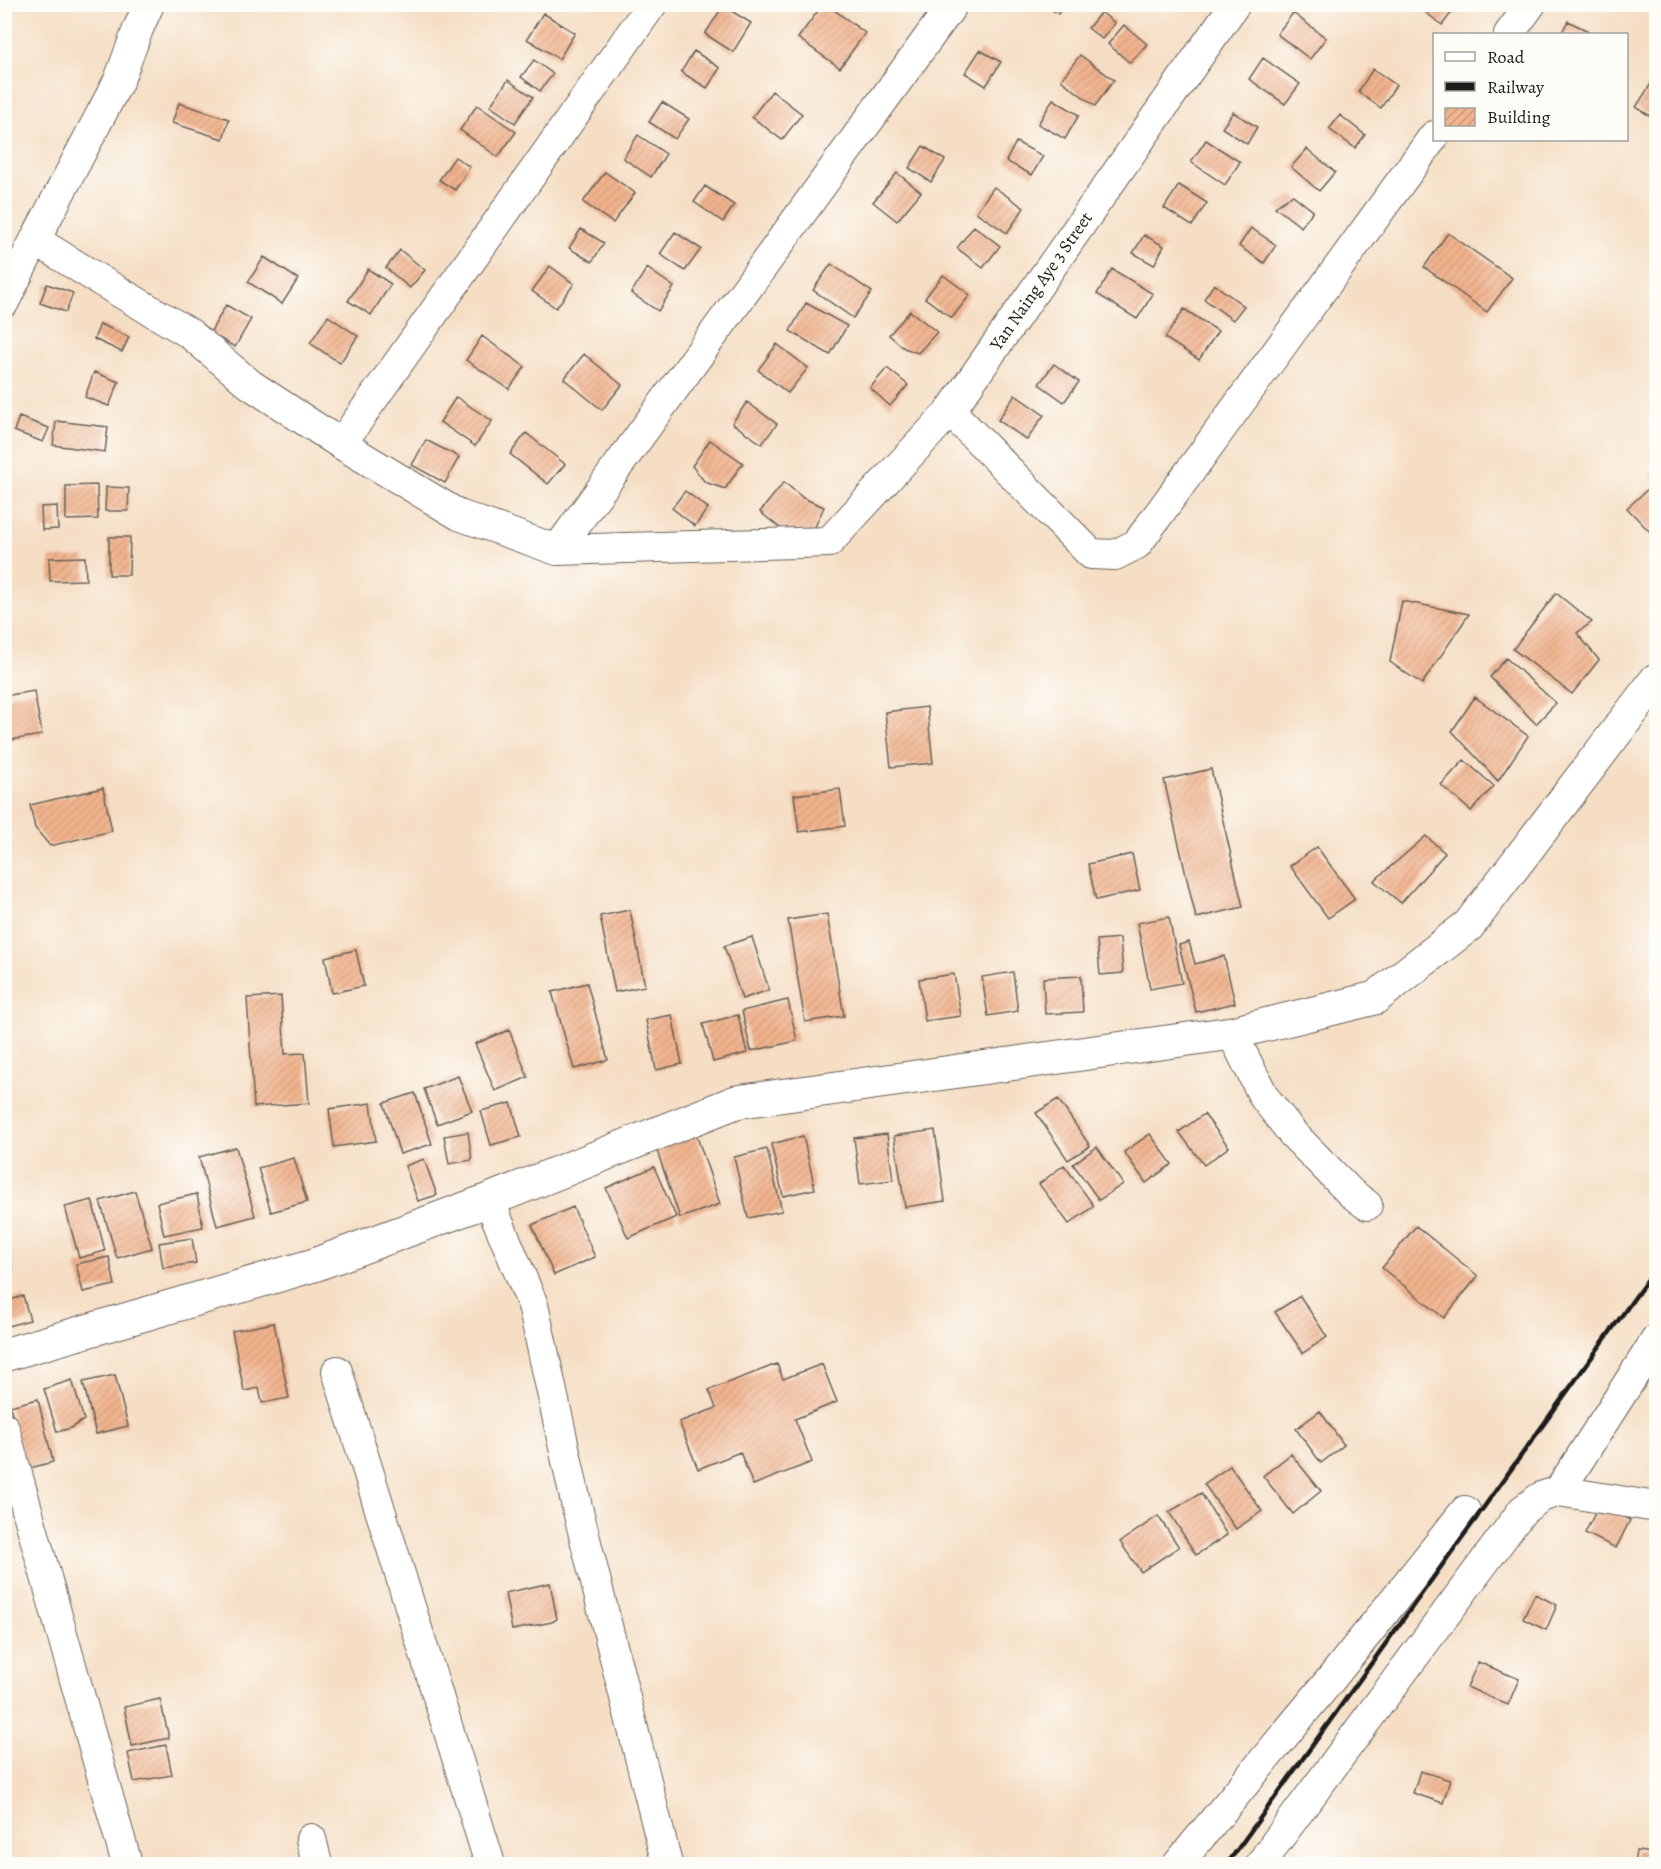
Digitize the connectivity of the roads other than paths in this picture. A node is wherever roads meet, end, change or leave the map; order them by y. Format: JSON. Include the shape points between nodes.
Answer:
{"nodes":[{"id":1,"x":149,"y":4,"type":"edge"},
{"id":2,"x":652,"y":4,"type":"edge"},
{"id":3,"x":953,"y":4,"type":"edge"},
{"id":4,"x":1235,"y":4,"type":"edge"},
{"id":5,"x":1531,"y":4,"type":"edge"},
{"id":6,"x":1510,"y":33,"type":"edge"},
{"id":7,"x":1433,"y":137,"type":"edge"},
{"id":8,"x":35,"y":240,"type":"junction"},
{"id":9,"x":4,"y":302,"type":"edge"},
{"id":10,"x":950,"y":411,"type":"junction"},
{"id":11,"x":341,"y":444,"type":"junction"},
{"id":12,"x":557,"y":550,"type":"junction"},
{"id":13,"x":1656,"y":680,"type":"edge"},
{"id":14,"x":1232,"y":1033,"type":"junction"},
{"id":15,"x":489,"y":1200,"type":"junction"},
{"id":16,"x":1367,"y":1205,"type":"dead end"},
{"id":17,"x":1656,"y":1340,"type":"edge"},
{"id":18,"x":4,"y":1355,"type":"edge"},
{"id":19,"x":337,"y":1371,"type":"dead end"},
{"id":20,"x":4,"y":1428,"type":"edge"},
{"id":21,"x":1559,"y":1491,"type":"junction"},
{"id":22,"x":1656,"y":1508,"type":"edge"},
{"id":23,"x":1465,"y":1511,"type":"dead end"},
{"id":24,"x":127,"y":1864,"type":"edge"},
{"id":25,"x":490,"y":1864,"type":"edge"},
{"id":26,"x":667,"y":1864,"type":"edge"},
{"id":27,"x":1178,"y":1864,"type":"edge"},
{"id":28,"x":1261,"y":1864,"type":"edge"}],
"edges":[{"from":1,"to":8,"type":"street","via":[[119,80]]},
{"from":2,"to":11,"type":"street"},
{"from":3,"to":12,"type":"street"},
{"from":4,"to":10,"type":"street","name":"Yan Naing Aye 3 Street"},
{"from":5,"to":6,"type":"street"},
{"from":7,"to":10,"type":"street","via":[[1137,544],[1115,555],[1091,554]]},
{"from":8,"to":9,"type":"street"},
{"from":8,"to":11,"type":"street","via":[[189,333],[251,385]]},
{"from":10,"to":12,"type":"street","name":"Yan Naing Aye 3 Street","via":[[829,542]]},
{"from":11,"to":12,"type":"street","via":[[459,515]]},
{"from":13,"to":14,"type":"main road","via":[[1469,925],[1375,998]]},
{"from":14,"to":15,"type":"main road","via":[[736,1102]]},
{"from":14,"to":16,"type":"street","via":[[1275,1112]]},
{"from":15,"to":18,"type":"main road","via":[[314,1265]]},
{"from":15,"to":26,"type":"street","via":[[533,1305],[577,1507]]},
{"from":17,"to":21,"type":"street"},
{"from":19,"to":25,"type":"street"},
{"from":20,"to":24,"type":"street"},
{"from":21,"to":22,"type":"street"},
{"from":21,"to":28,"type":"street","via":[[1541,1497],[1523,1510]]},
{"from":23,"to":27,"type":"street"}]}
